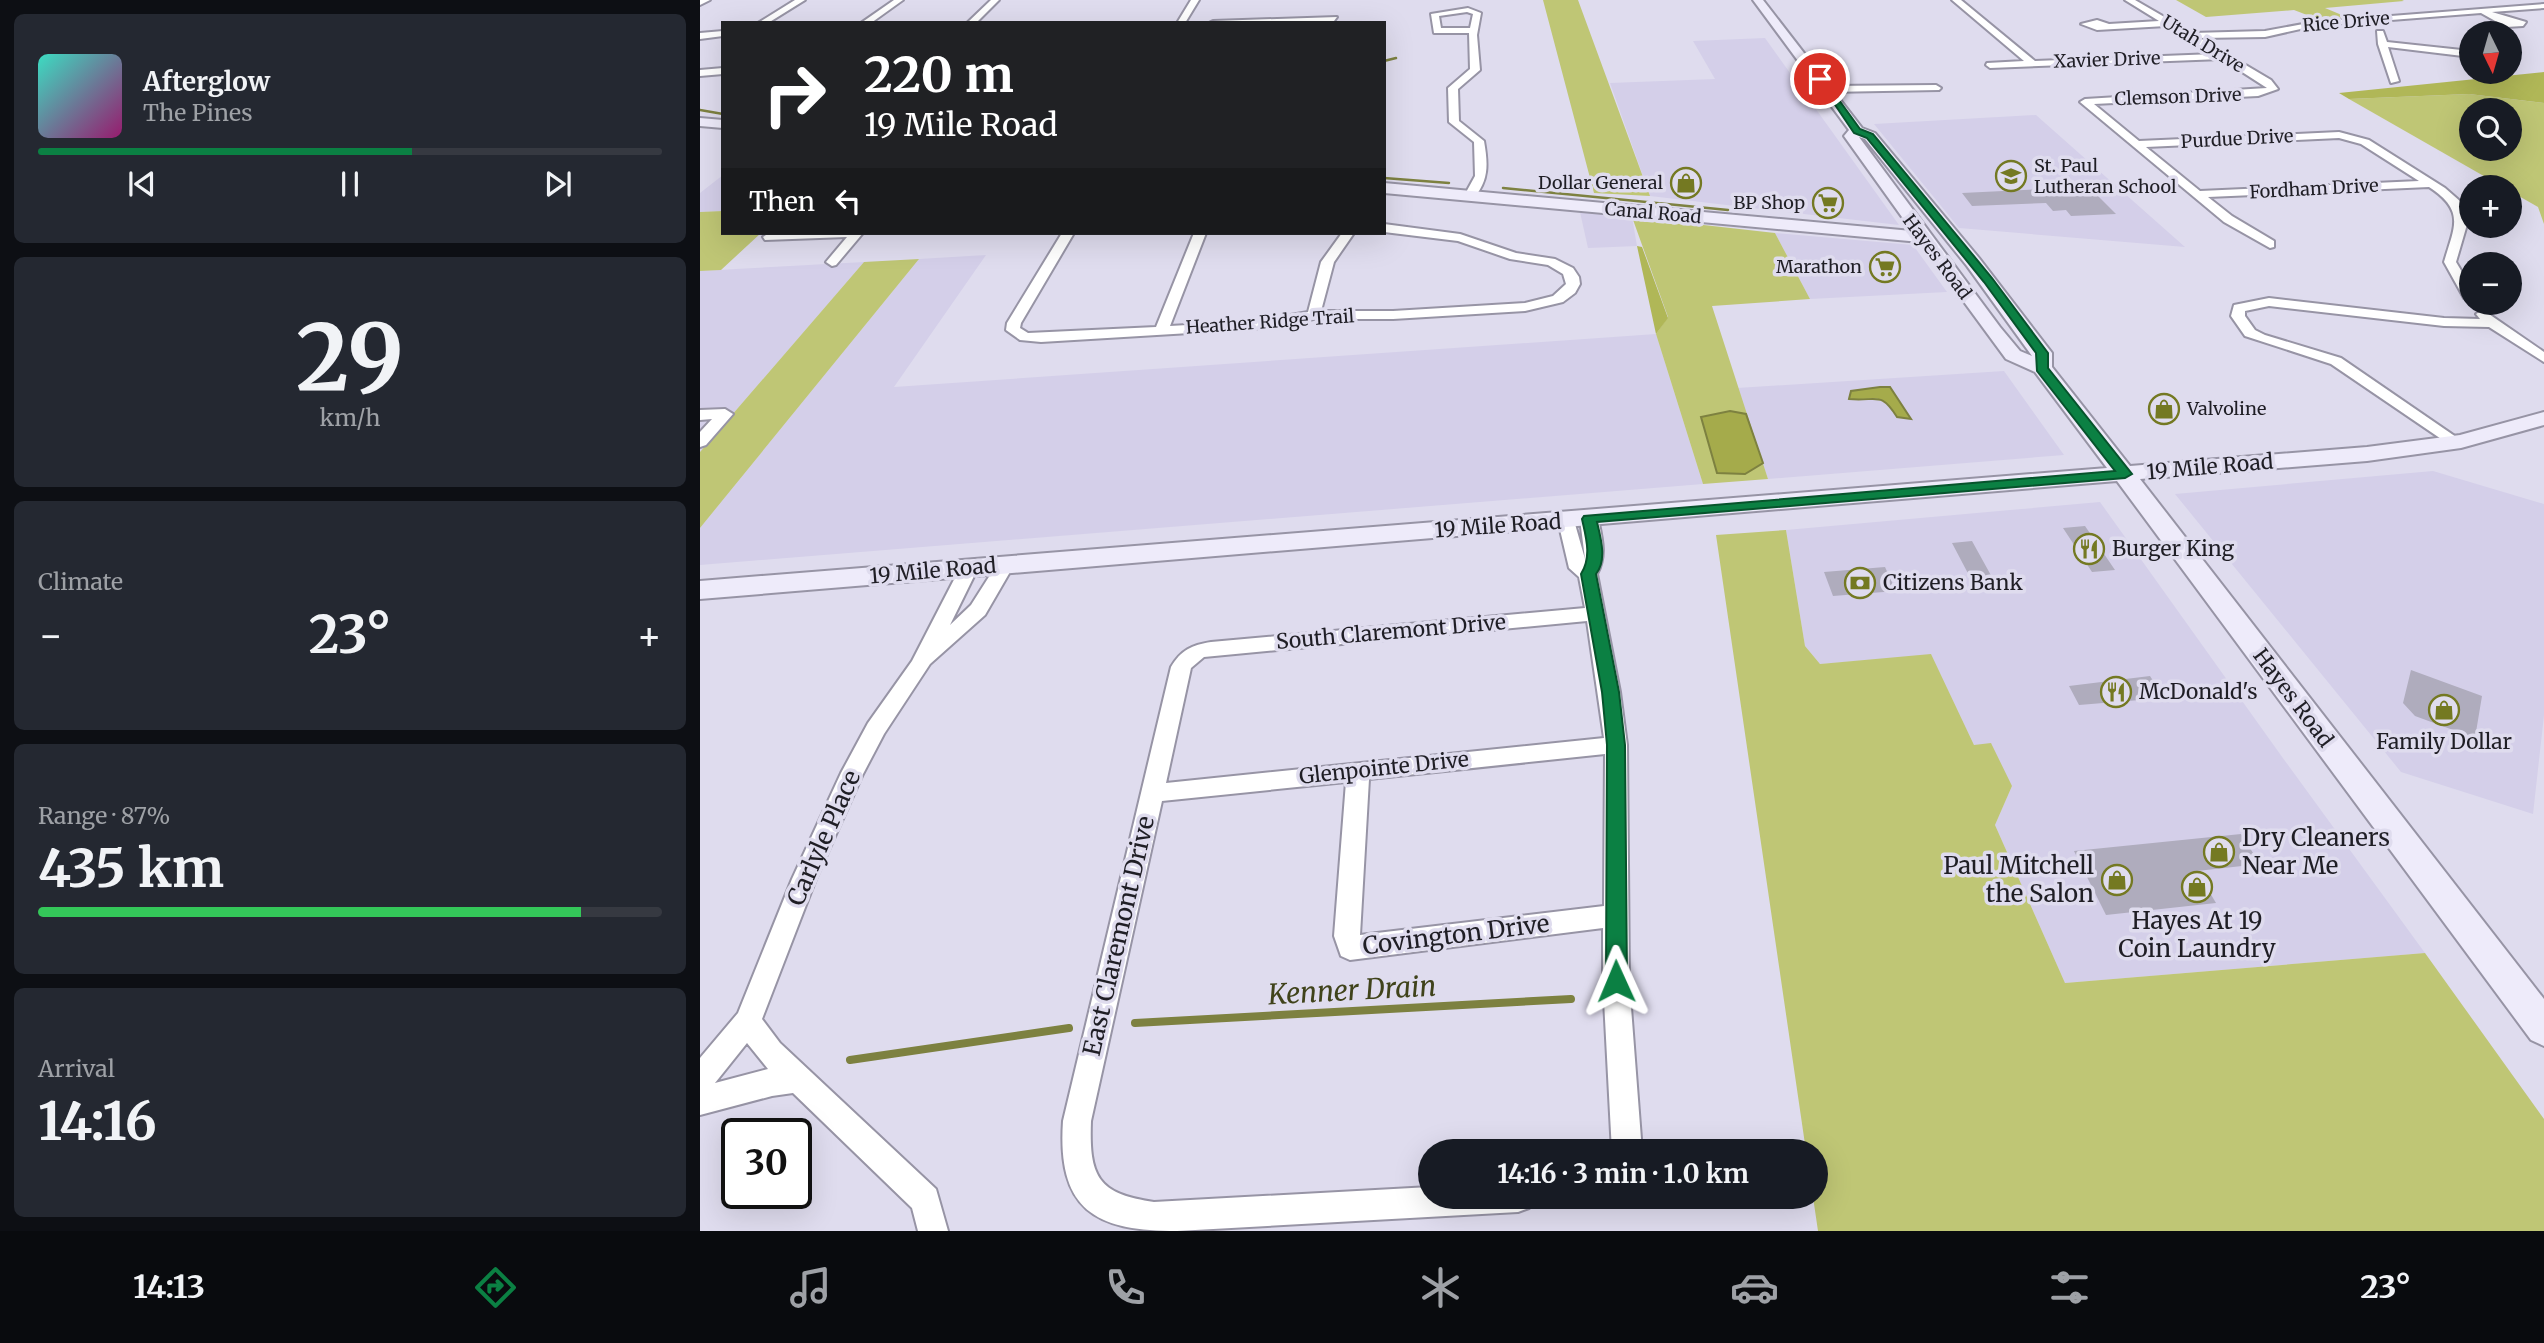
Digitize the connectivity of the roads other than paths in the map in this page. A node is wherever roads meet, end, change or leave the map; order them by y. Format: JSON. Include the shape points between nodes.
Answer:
{"nodes":[{"id":1,"x":706,"y":0,"type":"edge"},
{"id":2,"x":802,"y":0,"type":"edge"},
{"id":3,"x":899,"y":0,"type":"edge"},
{"id":4,"x":995,"y":0,"type":"edge"},
{"id":5,"x":1195,"y":0,"type":"edge"},
{"id":6,"x":1758,"y":0,"type":"edge"},
{"id":7,"x":1956,"y":0,"type":"edge"},
{"id":8,"x":2129,"y":0,"type":"edge"},
{"id":9,"x":700,"y":3,"type":"edge"},
{"id":10,"x":2544,"y":6,"type":"edge"},
{"id":11,"x":2479,"y":11,"type":"junction"},
{"id":12,"x":1334,"y":19,"type":"dead end"},
{"id":13,"x":2502,"y":19,"type":"dead end"},
{"id":14,"x":765,"y":21,"type":"edge"},
{"id":15,"x":868,"y":21,"type":"edge"},
{"id":16,"x":973,"y":21,"type":"edge"},
{"id":17,"x":1182,"y":21,"type":"edge"},
{"id":18,"x":1299,"y":21,"type":"edge"},
{"id":19,"x":2363,"y":21,"type":"junction"},
{"id":20,"x":2169,"y":23,"type":"junction"},
{"id":21,"x":2108,"y":26,"type":"dead end"},
{"id":22,"x":1474,"y":30,"type":"junction"},
{"id":23,"x":721,"y":33,"type":"edge"},
{"id":24,"x":700,"y":36,"type":"edge"},
{"id":25,"x":2190,"y":36,"type":"junction"},
{"id":26,"x":2382,"y":44,"type":"junction"},
{"id":27,"x":2459,"y":53,"type":"edge"},
{"id":28,"x":2223,"y":56,"type":"junction"},
{"id":29,"x":2032,"y":63,"type":"junction"},
{"id":30,"x":1990,"y":65,"type":"dead end"},
{"id":31,"x":721,"y":71,"type":"edge"},
{"id":32,"x":700,"y":73,"type":"edge"},
{"id":33,"x":2394,"y":81,"type":"dead end"},
{"id":34,"x":1936,"y":88,"type":"dead end"},
{"id":35,"x":1828,"y":89,"type":"junction"},
{"id":36,"x":2272,"y":90,"type":"joint"},
{"id":37,"x":700,"y":122,"type":"edge"},
{"id":38,"x":721,"y":124,"type":"edge"},
{"id":39,"x":1857,"y":131,"type":"junction"},
{"id":40,"x":2136,"y":144,"type":"junction"},
{"id":41,"x":2430,"y":184,"type":"junction"},
{"id":42,"x":1386,"y":188,"type":"edge"},
{"id":43,"x":1889,"y":192,"type":"junction"},
{"id":44,"x":2199,"y":194,"type":"junction"},
{"id":45,"x":1462,"y":195,"type":"junction"},
{"id":46,"x":1920,"y":195,"type":"junction"},
{"id":47,"x":1386,"y":228,"type":"edge"},
{"id":48,"x":809,"y":235,"type":"edge"},
{"id":49,"x":855,"y":235,"type":"edge"},
{"id":50,"x":1067,"y":235,"type":"edge"},
{"id":51,"x":1199,"y":235,"type":"edge"},
{"id":52,"x":1346,"y":235,"type":"edge"},
{"id":53,"x":769,"y":237,"type":"dead end"},
{"id":54,"x":1923,"y":237,"type":"junction"},
{"id":55,"x":2270,"y":244,"type":"dead end"},
{"id":56,"x":832,"y":262,"type":"dead end"},
{"id":57,"x":2459,"y":277,"type":"edge"},
{"id":58,"x":1954,"y":280,"type":"junction"},
{"id":59,"x":1988,"y":280,"type":"junction"},
{"id":60,"x":1314,"y":315,"type":"junction"},
{"id":61,"x":2485,"y":315,"type":"edge"},
{"id":62,"x":2492,"y":323,"type":"junction"},
{"id":63,"x":1162,"y":330,"type":"junction"},
{"id":64,"x":2544,"y":358,"type":"edge"},
{"id":65,"x":2042,"y":368,"type":"junction"},
{"id":66,"x":700,"y":415,"type":"edge"},
{"id":67,"x":2544,"y":418,"type":"edge"},
{"id":68,"x":700,"y":442,"type":"edge"},
{"id":69,"x":2453,"y":442,"type":"junction"},
{"id":70,"x":2125,"y":474,"type":"junction"},
{"id":71,"x":1578,"y":520,"type":"junction"},
{"id":72,"x":1005,"y":565,"type":"junction"},
{"id":73,"x":970,"y":568,"type":"junction"},
{"id":74,"x":700,"y":590,"type":"edge"},
{"id":75,"x":1596,"y":614,"type":"junction"},
{"id":76,"x":1188,"y":657,"type":"joint"},
{"id":77,"x":920,"y":664,"type":"junction"},
{"id":78,"x":1616,"y":745,"type":"junction"},
{"id":79,"x":1359,"y":770,"type":"junction"},
{"id":80,"x":1152,"y":793,"type":"junction"},
{"id":81,"x":1615,"y":916,"type":"junction"},
{"id":82,"x":748,"y":1021,"type":"junction"},
{"id":83,"x":2544,"y":1028,"type":"edge"},
{"id":84,"x":798,"y":1079,"type":"junction"},
{"id":85,"x":700,"y":1080,"type":"edge"},
{"id":86,"x":700,"y":1101,"type":"edge"},
{"id":87,"x":1626,"y":1139,"type":"edge"},
{"id":88,"x":1418,"y":1202,"type":"edge"},
{"id":89,"x":1108,"y":1207,"type":"joint"},
{"id":90,"x":933,"y":1231,"type":"edge"}],
"edges":[{"from":1,"to":9,"type":"street"},
{"from":2,"to":14,"type":"street"},
{"from":3,"to":15,"type":"street"},
{"from":4,"to":16,"type":"street"},
{"from":5,"to":17,"type":"street"},
{"from":6,"to":35,"type":"street","name":"Hayes Road"},
{"from":7,"to":29,"type":"street"},
{"from":8,"to":20,"type":"street","name":"Utah Drive"},
{"from":10,"to":11,"type":"street","name":"Rice Drive"},
{"from":11,"to":13,"type":"street"},
{"from":11,"to":19,"type":"street","name":"Rice Drive"},
{"from":12,"to":18,"type":"street"},
{"from":19,"to":25,"type":"street","name":"Rice Drive","via":[[2289,27],[2265,34]]},
{"from":19,"to":26,"type":"street","via":[[2378,28]]},
{"from":20,"to":21,"type":"street"},
{"from":20,"to":25,"type":"street","name":"Utah Drive"},
{"from":22,"to":22,"type":"street","via":[[1476,12],[1435,14],[1437,31]]},
{"from":22,"to":45,"type":"street","via":[[1475,70],[1453,88],[1453,119],[1479,141],[1484,169],[1479,186]]},
{"from":23,"to":24,"type":"street"},
{"from":25,"to":28,"type":"street","name":"Utah Drive"},
{"from":26,"to":27,"type":"street"},
{"from":26,"to":33,"type":"street"},
{"from":28,"to":29,"type":"street","name":"Xavier Drive"},
{"from":28,"to":36,"type":"street","name":"Utah Drive","via":[[2268,82]]},
{"from":29,"to":30,"type":"street","name":"Xavier Drive"},
{"from":31,"to":32,"type":"street"},
{"from":34,"to":35,"type":"street"},
{"from":35,"to":39,"type":"street","name":"Hayes Road"},
{"from":36,"to":40,"type":"street","name":"Clemson Drive","via":[[2085,102]]},
{"from":37,"to":38,"type":"street"},
{"from":39,"to":43,"type":"street","name":"Hayes Road","via":[[1851,136]]},
{"from":39,"to":46,"type":"street","name":"Hayes Road","via":[[1870,136]]},
{"from":40,"to":41,"type":"street","name":"Purdue Drive","via":[[2339,135],[2365,142]]},
{"from":40,"to":44,"type":"street"},
{"from":41,"to":44,"type":"street","name":"Fordham Drive"},
{"from":41,"to":57,"type":"street","via":[[2451,197],[2462,213],[2450,262]]},
{"from":42,"to":45,"type":"street","name":"Canal Road"},
{"from":43,"to":46,"type":"street"},
{"from":43,"to":54,"type":"street","name":"Hayes Road"},
{"from":44,"to":55,"type":"street","via":[[2228,219]]},
{"from":45,"to":54,"type":"street","name":"Canal Road"},
{"from":46,"to":59,"type":"street","name":"Hayes Road"},
{"from":47,"to":60,"type":"street","name":"Heather Ridge Trail","via":[[1460,238],[1507,255],[1559,265],[1573,277],[1572,288],[1549,302],[1525,307]]},
{"from":48,"to":53,"type":"street"},
{"from":49,"to":56,"type":"street"},
{"from":50,"to":63,"type":"street","name":"Heather Ridge Trail","via":[[1014,323],[1017,334],[1032,338]]},
{"from":51,"to":63,"type":"street"},
{"from":52,"to":60,"type":"street","via":[[1324,264]]},
{"from":54,"to":58,"type":"street","name":"Hayes Road"},
{"from":58,"to":59,"type":"street"},
{"from":58,"to":65,"type":"street","name":"Hayes Road","via":[[2013,355]]},
{"from":59,"to":65,"type":"street","name":"Hayes Road","via":[[2042,353]]},
{"from":60,"to":63,"type":"street","name":"Heather Ridge Trail"},
{"from":61,"to":62,"type":"street"},
{"from":62,"to":64,"type":"street"},
{"from":62,"to":69,"type":"street","via":[[2444,322],[2269,302],[2239,308],[2238,316],[2250,333],[2336,360]]},
{"from":65,"to":70,"type":"street","name":"Hayes Road"},
{"from":66,"to":68,"type":"street","via":[[726,414]]},
{"from":67,"to":69,"type":"street","name":"19 Mile Road"},
{"from":69,"to":70,"type":"street","name":"19 Mile Road","via":[[2378,453]]},
{"from":70,"to":71,"type":"street","name":"19 Mile Road"},
{"from":70,"to":83,"type":"street","name":"Hayes Road"},
{"from":71,"to":72,"type":"street","name":"19 Mile Road"},
{"from":71,"to":75,"type":"street","via":[[1578,568],[1588,574]]},
{"from":72,"to":73,"type":"street","name":"19 Mile Road"},
{"from":72,"to":77,"type":"street","name":"Carlyle Place","via":[[978,610]]},
{"from":73,"to":74,"type":"street","name":"19 Mile Road"},
{"from":73,"to":77,"type":"street","name":"Carlyle Place"},
{"from":75,"to":76,"type":"street","name":"South Claremont Drive","via":[[1211,649]]},
{"from":75,"to":78,"type":"street"},
{"from":76,"to":80,"type":"street","name":"East Claremont Drive","via":[[1181,667]]},
{"from":77,"to":82,"type":"street","name":"Carlyle Place","via":[[852,773]]},
{"from":78,"to":79,"type":"street","name":"Glenpointe Drive"},
{"from":78,"to":81,"type":"street"},
{"from":79,"to":80,"type":"street","name":"Glenpointe Drive"},
{"from":79,"to":81,"type":"street","name":"Covington Drive","via":[[1347,936],[1350,948]]},
{"from":80,"to":89,"type":"street","name":"East Claremont Drive","via":[[1077,1121],[1077,1171],[1091,1193]]},
{"from":81,"to":87,"type":"street"},
{"from":82,"to":84,"type":"street","via":[[770,1052]]},
{"from":82,"to":85,"type":"street","name":"Carlyle Place"},
{"from":84,"to":86,"type":"street","via":[[759,1084]]},
{"from":84,"to":90,"type":"street","via":[[926,1200]]},
{"from":88,"to":89,"type":"street","via":[[1154,1217]]}]}
